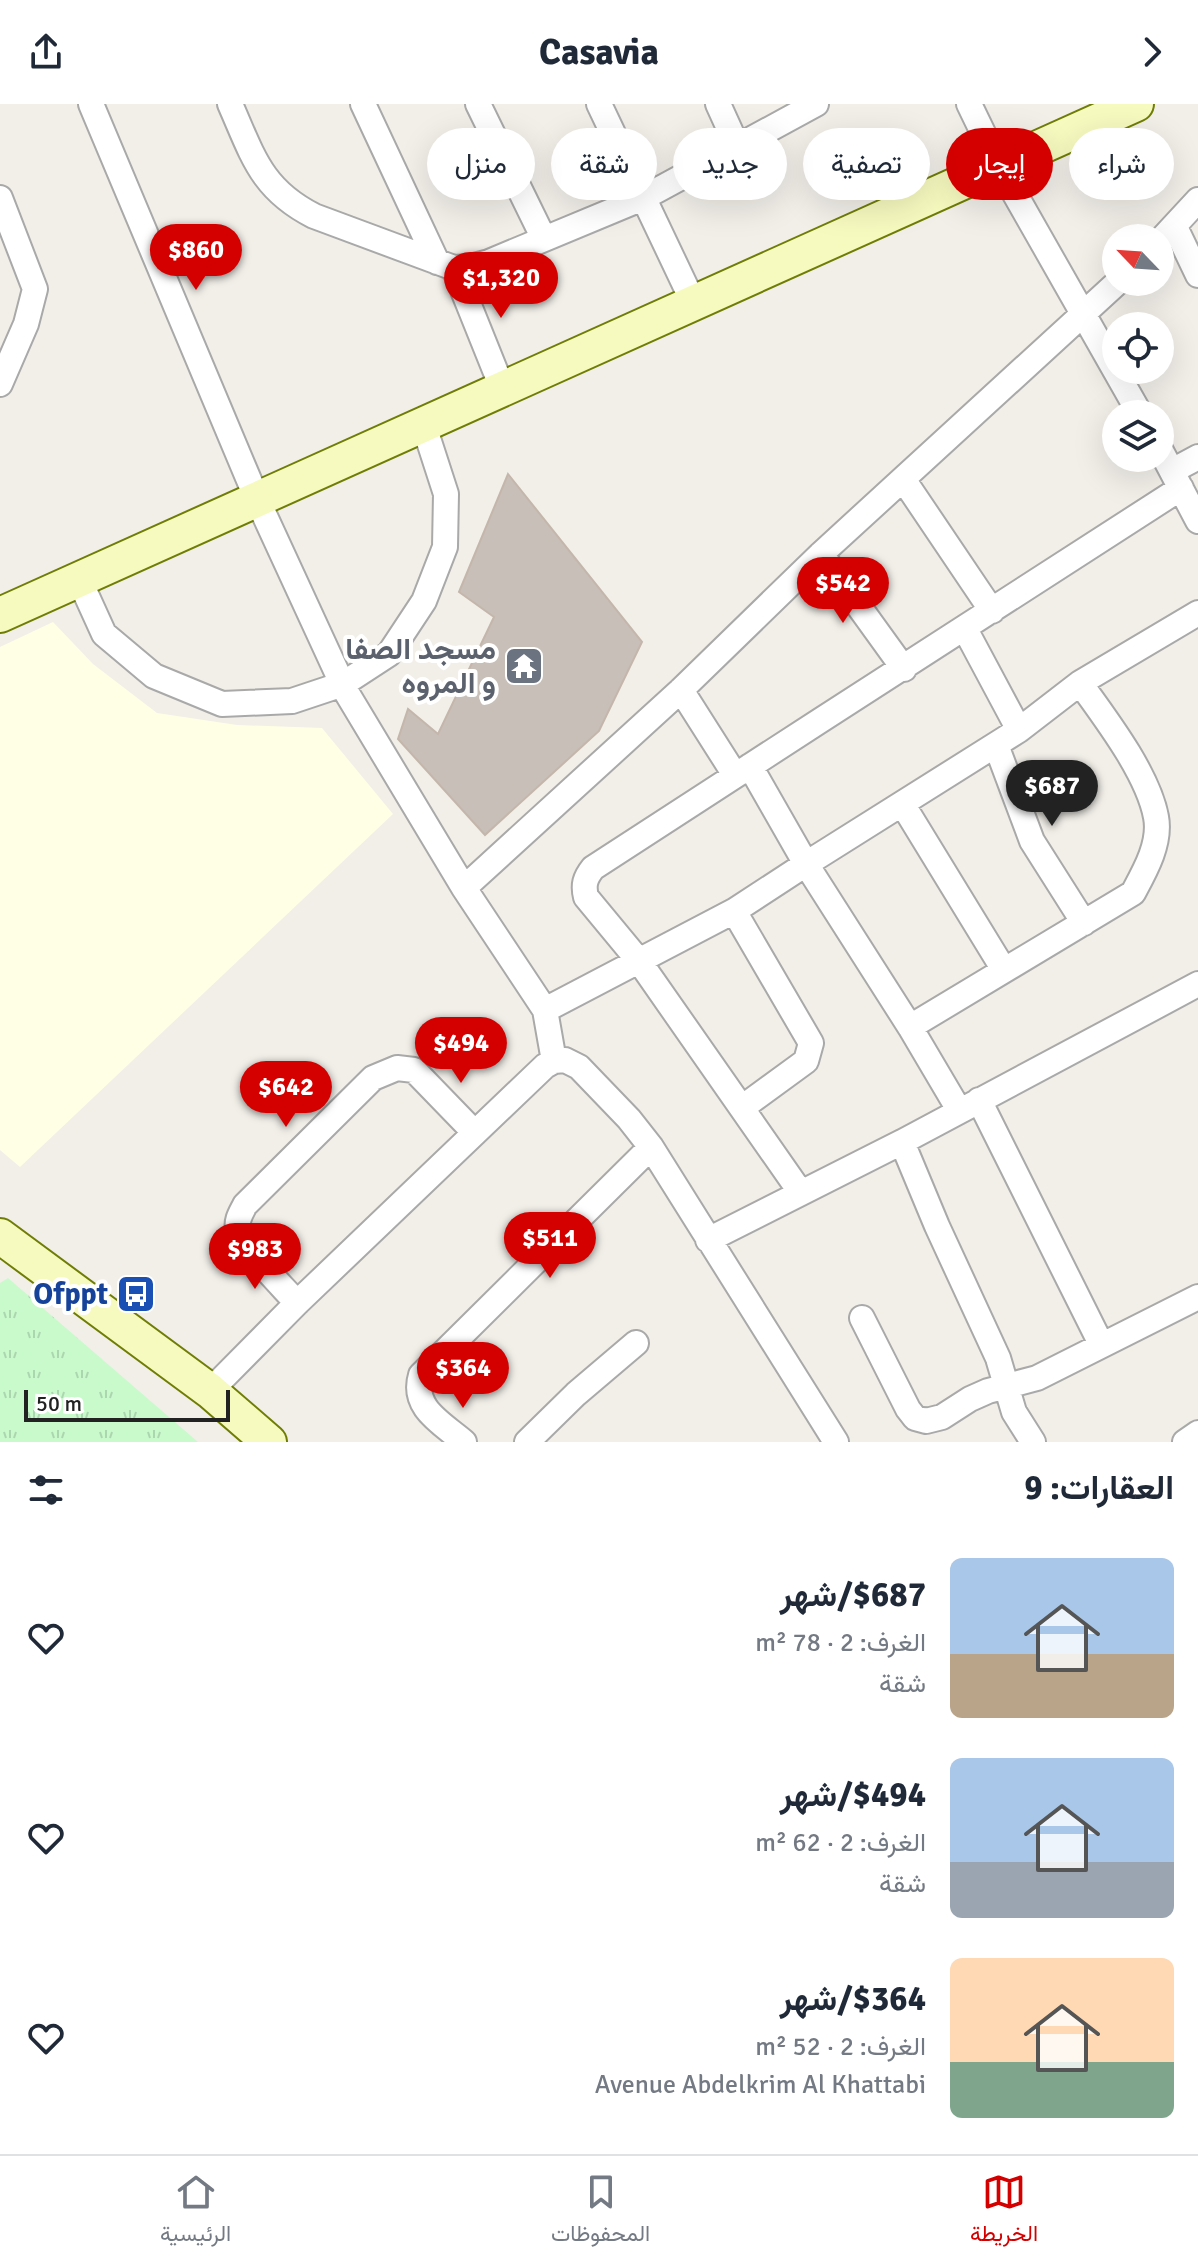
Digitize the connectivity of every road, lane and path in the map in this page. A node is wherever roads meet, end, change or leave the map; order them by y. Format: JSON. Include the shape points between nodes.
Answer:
{"nodes":[{"id":1,"x":91,"y":104,"type":"edge"},
{"id":2,"x":230,"y":104,"type":"edge"},
{"id":3,"x":363,"y":104,"type":"edge"},
{"id":4,"x":478,"y":104,"type":"edge"},
{"id":5,"x":599,"y":104,"type":"edge"},
{"id":6,"x":718,"y":104,"type":"edge"},
{"id":7,"x":816,"y":104,"type":"edge"},
{"id":8,"x":969,"y":104,"type":"edge"},
{"id":9,"x":1136,"y":104,"type":"edge"},
{"id":10,"x":610,"y":128,"type":"edge"},
{"id":11,"x":729,"y":128,"type":"edge"},
{"id":12,"x":773,"y":128,"type":"edge"},
{"id":13,"x":981,"y":128,"type":"edge"},
{"id":14,"x":1053,"y":142,"type":"edge"},
{"id":15,"x":946,"y":190,"type":"edge"},
{"id":16,"x":0,"y":198,"type":"edge"},
{"id":17,"x":638,"y":200,"type":"edge"},
{"id":18,"x":644,"y":200,"type":"edge"},
{"id":19,"x":1018,"y":200,"type":"edge"},
{"id":20,"x":1198,"y":200,"type":"edge"},
{"id":21,"x":1174,"y":226,"type":"edge"},
{"id":22,"x":544,"y":239,"type":"junction"},
{"id":23,"x":1174,"y":243,"type":"edge"},
{"id":24,"x":445,"y":265,"type":"junction"},
{"id":25,"x":1198,"y":275,"type":"edge"},
{"id":26,"x":1104,"y":296,"type":"edge"},
{"id":27,"x":694,"y":304,"type":"junction"},
{"id":28,"x":1084,"y":315,"type":"junction"},
{"id":29,"x":0,"y":384,"type":"edge"},
{"id":30,"x":503,"y":390,"type":"junction"},
{"id":31,"x":1132,"y":400,"type":"edge"},
{"id":32,"x":424,"y":426,"type":"junction"},
{"id":33,"x":1198,"y":457,"type":"edge"},
{"id":34,"x":1173,"y":472,"type":"edge"},
{"id":35,"x":903,"y":479,"type":"junction"},
{"id":36,"x":1177,"y":479,"type":"junction"},
{"id":37,"x":257,"y":499,"type":"junction"},
{"id":38,"x":1198,"y":521,"type":"edge"},
{"id":39,"x":821,"y":554,"type":"junction"},
{"id":40,"x":79,"y":579,"type":"junction"},
{"id":41,"x":992,"y":611,"type":"junction"},
{"id":42,"x":1198,"y":613,"type":"edge"},
{"id":43,"x":0,"y":615,"type":"edge"},
{"id":44,"x":965,"y":629,"type":"junction"},
{"id":45,"x":904,"y":669,"type":"junction"},
{"id":46,"x":1080,"y":683,"type":"junction"},
{"id":47,"x":343,"y":684,"type":"junction"},
{"id":48,"x":681,"y":690,"type":"junction"},
{"id":49,"x":1019,"y":730,"type":"junction"},
{"id":50,"x":996,"y":745,"type":"junction"},
{"id":51,"x":743,"y":770,"type":"junction"},
{"id":52,"x":903,"y":805,"type":"junction"},
{"id":53,"x":806,"y":864,"type":"junction"},
{"id":54,"x":464,"y":888,"type":"junction"},
{"id":55,"x":734,"y":911,"type":"junction"},
{"id":56,"x":1084,"y":923,"type":"junction"},
{"id":57,"x":639,"y":961,"type":"junction"},
{"id":58,"x":1004,"y":970,"type":"junction"},
{"id":59,"x":1198,"y":984,"type":"edge"},
{"id":60,"x":545,"y":1010,"type":"junction"},
{"id":61,"x":910,"y":1027,"type":"junction"},
{"id":62,"x":554,"y":1061,"type":"junction"},
{"id":63,"x":969,"y":1105,"type":"junction"},
{"id":64,"x":743,"y":1107,"type":"junction"},
{"id":65,"x":475,"y":1133,"type":"junction"},
{"id":66,"x":902,"y":1142,"type":"junction"},
{"id":67,"x":651,"y":1147,"type":"junction"},
{"id":68,"x":801,"y":1193,"type":"junction"},
{"id":69,"x":708,"y":1240,"type":"junction"},
{"id":70,"x":5,"y":1245,"type":"edge"},
{"id":71,"x":1198,"y":1297,"type":"edge"},
{"id":72,"x":297,"y":1303,"type":"junction"},
{"id":73,"x":862,"y":1318,"type":"dead end"},
{"id":74,"x":636,"y":1343,"type":"dead end"},
{"id":75,"x":1101,"y":1344,"type":"junction"},
{"id":76,"x":1005,"y":1387,"type":"junction"},
{"id":77,"x":210,"y":1391,"type":"junction"},
{"id":78,"x":1198,"y":1433,"type":"edge"},
{"id":79,"x":269,"y":1442,"type":"edge"},
{"id":80,"x":464,"y":1442,"type":"edge"},
{"id":81,"x":527,"y":1442,"type":"edge"},
{"id":82,"x":836,"y":1442,"type":"edge"},
{"id":83,"x":1033,"y":1442,"type":"edge"},
{"id":84,"x":1185,"y":1442,"type":"edge"}],
"edges":[{"from":1,"to":37,"type":"street"},
{"from":2,"to":24,"type":"street","via":[[257,165],[292,204]]},
{"from":3,"to":24,"type":"street"},
{"from":4,"to":22,"type":"street"},
{"from":5,"to":10,"type":"street"},
{"from":6,"to":11,"type":"street"},
{"from":7,"to":12,"type":"street"},
{"from":8,"to":13,"type":"street"},
{"from":9,"to":14,"type":"street"},
{"from":15,"to":27,"type":"street"},
{"from":16,"to":29,"type":"street","via":[[35,289]]},
{"from":17,"to":22,"type":"street"},
{"from":18,"to":27,"type":"street"},
{"from":19,"to":28,"type":"street"},
{"from":20,"to":21,"type":"street"},
{"from":22,"to":24,"type":"street","via":[[489,262]]},
{"from":23,"to":25,"type":"street"},
{"from":24,"to":30,"type":"street"},
{"from":26,"to":28,"type":"street"},
{"from":27,"to":30,"type":"street"},
{"from":28,"to":31,"type":"street"},
{"from":28,"to":35,"type":"street"},
{"from":30,"to":32,"type":"street"},
{"from":32,"to":37,"type":"street"},
{"from":32,"to":47,"type":"street","via":[[446,494],[445,547],[424,601],[389,654]]},
{"from":33,"to":36,"type":"street"},
{"from":34,"to":36,"type":"street"},
{"from":35,"to":39,"type":"street"},
{"from":35,"to":41,"type":"street"},
{"from":36,"to":38,"type":"street"},
{"from":36,"to":41,"type":"street"},
{"from":37,"to":40,"type":"street"},
{"from":37,"to":47,"type":"street"},
{"from":39,"to":45,"type":"street"},
{"from":39,"to":48,"type":"street"},
{"from":40,"to":43,"type":"street"},
{"from":40,"to":47,"type":"street","via":[[104,634],[154,676],[222,704],[292,701]]},
{"from":41,"to":44,"type":"street"},
{"from":42,"to":46,"type":"street"},
{"from":44,"to":45,"type":"street"},
{"from":44,"to":49,"type":"street"},
{"from":45,"to":51,"type":"street"},
{"from":46,"to":49,"type":"street"},
{"from":46,"to":56,"type":"street","via":[[1123,741],[1157,819],[1153,852],[1133,893]]},
{"from":47,"to":54,"type":"street"},
{"from":48,"to":51,"type":"street"},
{"from":48,"to":54,"type":"street"},
{"from":49,"to":50,"type":"street"},
{"from":50,"to":52,"type":"street"},
{"from":50,"to":56,"type":"street","via":[[1032,841]]},
{"from":51,"to":53,"type":"street"},
{"from":51,"to":57,"type":"street","via":[[586,876],[586,897]]},
{"from":52,"to":53,"type":"street"},
{"from":52,"to":58,"type":"street"},
{"from":53,"to":55,"type":"street"},
{"from":53,"to":61,"type":"street"},
{"from":54,"to":60,"type":"street"},
{"from":55,"to":57,"type":"street"},
{"from":55,"to":64,"type":"street","via":[[811,1043],[806,1061]]},
{"from":56,"to":58,"type":"street"},
{"from":57,"to":60,"type":"street"},
{"from":57,"to":64,"type":"street"},
{"from":58,"to":61,"type":"street"},
{"from":59,"to":63,"type":"street"},
{"from":60,"to":62,"type":"street"},
{"from":61,"to":63,"type":"street"},
{"from":62,"to":65,"type":"street"},
{"from":62,"to":67,"type":"street","via":[[579,1067]]},
{"from":63,"to":66,"type":"street"},
{"from":63,"to":75,"type":"street"},
{"from":64,"to":68,"type":"street"},
{"from":65,"to":72,"type":"street"},
{"from":65,"to":72,"type":"street","via":[[414,1070],[397,1068],[373,1078],[245,1205],[239,1217],[242,1240]]},
{"from":66,"to":68,"type":"street"},
{"from":66,"to":76,"type":"street","via":[[998,1358]]},
{"from":67,"to":69,"type":"street"},
{"from":67,"to":80,"type":"street","via":[[421,1375],[418,1395],[423,1404]]},
{"from":68,"to":69,"type":"street"},
{"from":69,"to":82,"type":"street"},
{"from":70,"to":77,"type":"street"},
{"from":71,"to":75,"type":"street"},
{"from":72,"to":77,"type":"street"},
{"from":73,"to":76,"type":"street","via":[[915,1418],[942,1417],[970,1399]]},
{"from":74,"to":81,"type":"street"},
{"from":75,"to":76,"type":"street","via":[[1037,1378]]},
{"from":76,"to":83,"type":"street"},
{"from":77,"to":79,"type":"street"},
{"from":78,"to":84,"type":"street"}]}
